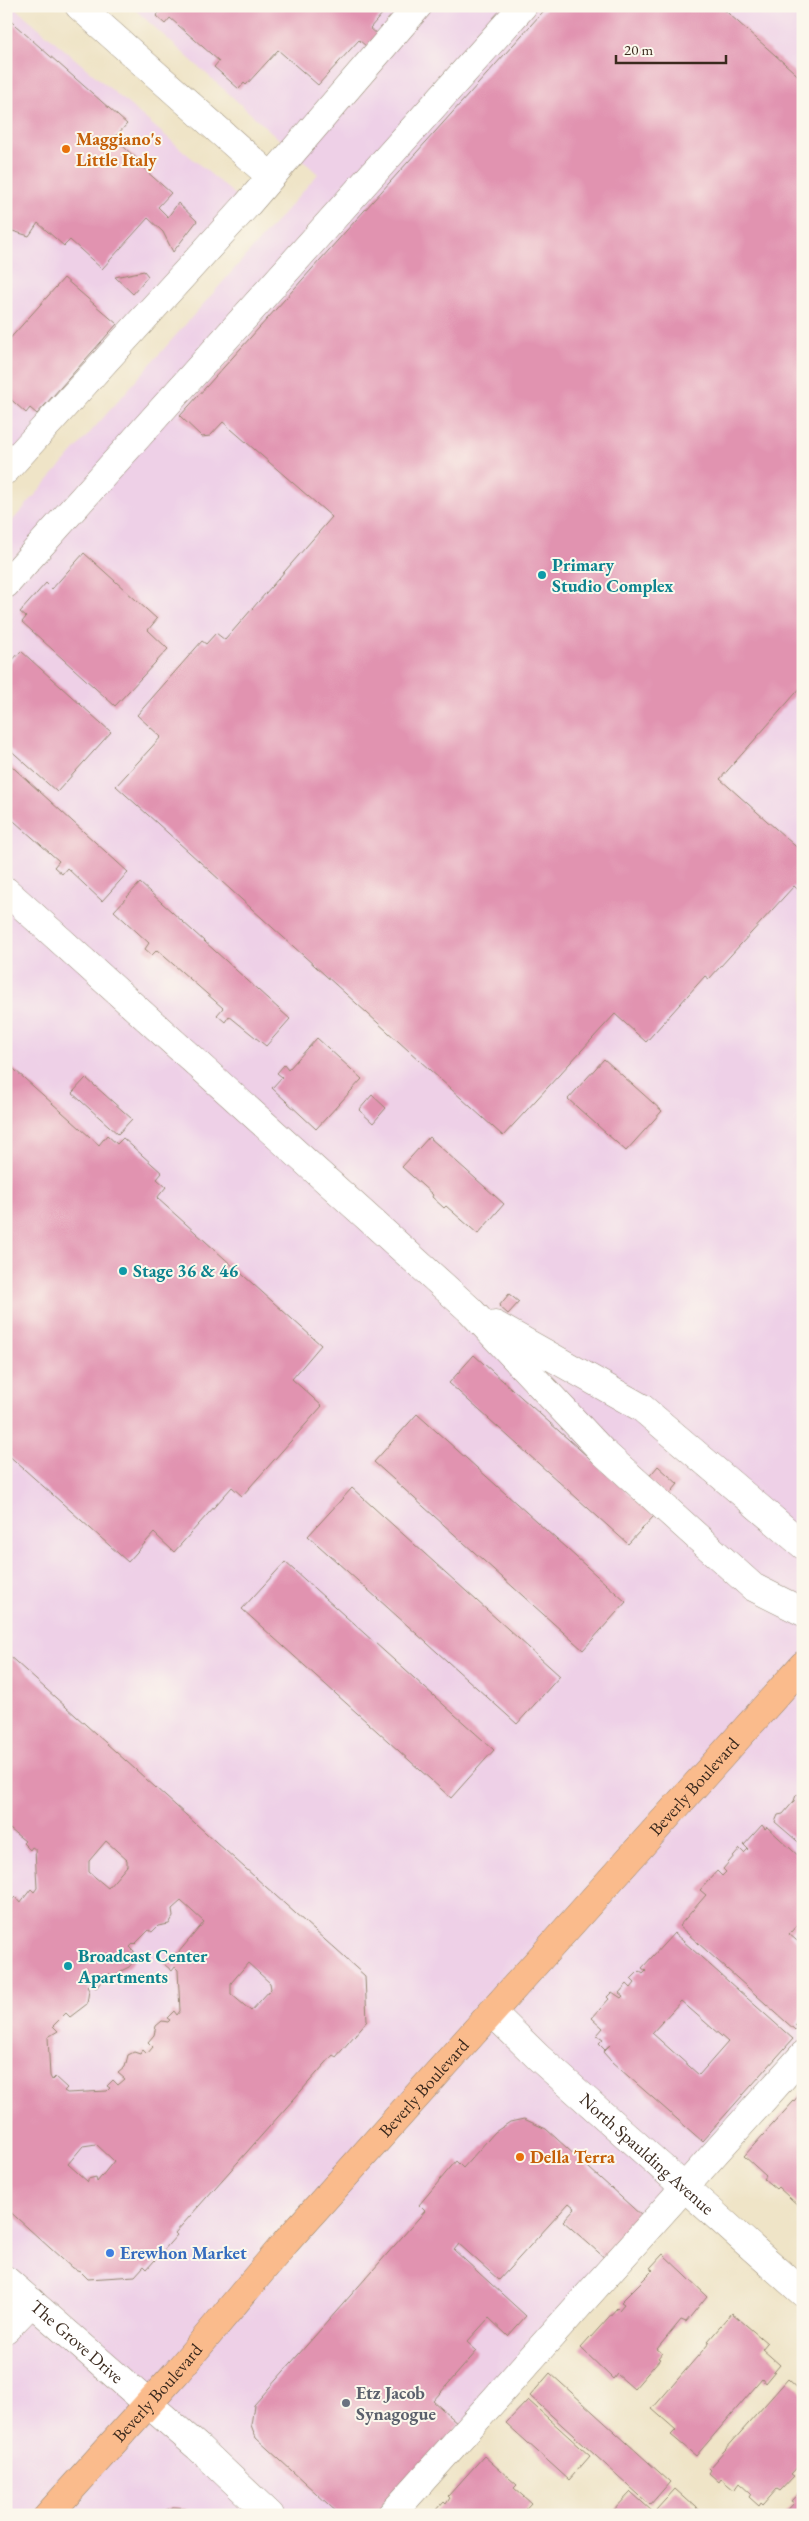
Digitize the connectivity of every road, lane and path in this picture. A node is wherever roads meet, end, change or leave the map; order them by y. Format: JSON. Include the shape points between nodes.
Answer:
{"nodes":[{"id":1,"x":80,"y":6,"type":"edge"},
{"id":2,"x":418,"y":6,"type":"edge"},
{"id":3,"x":523,"y":6,"type":"edge"},
{"id":4,"x":270,"y":176,"type":"junction"},
{"id":5,"x":6,"y":470,"type":"edge"},
{"id":6,"x":6,"y":584,"type":"edge"},
{"id":7,"x":6,"y":891,"type":"edge"},
{"id":8,"x":470,"y":1310,"type":"junction"},
{"id":9,"x":803,"y":1545,"type":"edge"},
{"id":10,"x":803,"y":1612,"type":"edge"},
{"id":11,"x":803,"y":1665,"type":"edge"},
{"id":12,"x":492,"y":2012,"type":"junction"},
{"id":13,"x":803,"y":2054,"type":"edge"},
{"id":14,"x":685,"y":2187,"type":"junction"},
{"id":15,"x":6,"y":2280,"type":"edge"},
{"id":16,"x":803,"y":2293,"type":"edge"},
{"id":17,"x":32,"y":2302,"type":"junction"},
{"id":18,"x":6,"y":2329,"type":"edge"},
{"id":19,"x":148,"y":2403,"type":"junction"},
{"id":20,"x":48,"y":2515,"type":"edge"},
{"id":21,"x":270,"y":2515,"type":"edge"},
{"id":22,"x":391,"y":2515,"type":"edge"}],
"edges":[{"from":1,"to":4,"type":"street"},
{"from":2,"to":4,"type":"street"},
{"from":3,"to":6,"type":"street"},
{"from":4,"to":5,"type":"street","via":[[247,206]]},
{"from":7,"to":8,"type":"street"},
{"from":8,"to":9,"type":"street","via":[[642,1408]]},
{"from":8,"to":10,"type":"street","via":[[610,1458],[753,1587]]},
{"from":11,"to":12,"type":"main road","name":"Beverly Boulevard"},
{"from":12,"to":14,"type":"street","name":"North Spaulding Avenue"},
{"from":12,"to":19,"type":"main road","name":"Beverly Boulevard","via":[[286,2242]]},
{"from":13,"to":14,"type":"street"},
{"from":14,"to":16,"type":"street","name":"North Spaulding Avenue"},
{"from":14,"to":22,"type":"street"},
{"from":15,"to":17,"type":"street","name":"The Grove Drive"},
{"from":17,"to":18,"type":"street"},
{"from":17,"to":19,"type":"street","name":"The Grove Drive"},
{"from":19,"to":20,"type":"main road","name":"Beverly Boulevard"},
{"from":19,"to":21,"type":"street","name":"The Grove Drive"}]}
